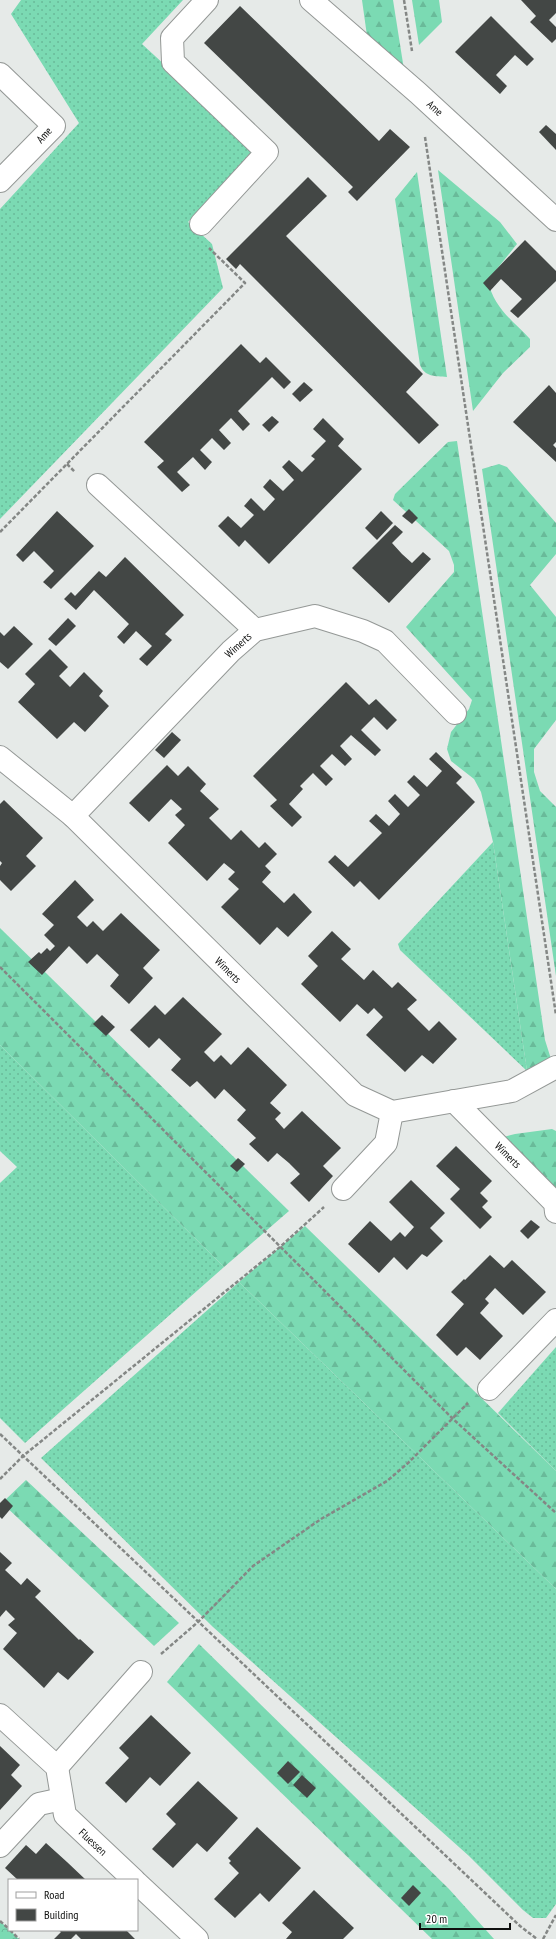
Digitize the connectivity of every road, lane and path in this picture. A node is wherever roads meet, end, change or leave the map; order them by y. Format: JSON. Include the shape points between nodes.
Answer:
{"nodes":[{"id":1,"x":207,"y":0,"type":"edge"},
{"id":2,"x":311,"y":0,"type":"edge"},
{"id":3,"x":404,"y":0,"type":"edge"},
{"id":4,"x":0,"y":74,"type":"edge"},
{"id":5,"x":418,"y":93,"type":"junction"},
{"id":6,"x":0,"y":181,"type":"edge"},
{"id":7,"x":556,"y":220,"type":"edge"},
{"id":8,"x":201,"y":224,"type":"joint"},
{"id":9,"x":98,"y":485,"type":"dead end"},
{"id":10,"x":0,"y":532,"type":"edge"},
{"id":11,"x":255,"y":630,"type":"junction"},
{"id":12,"x":455,"y":713,"type":"dead end"},
{"id":13,"x":0,"y":757,"type":"edge"},
{"id":14,"x":73,"y":816,"type":"junction"},
{"id":15,"x":0,"y":967,"type":"edge"},
{"id":16,"x":556,"y":1015,"type":"edge"},
{"id":17,"x":556,"y":1067,"type":"edge"},
{"id":18,"x":454,"y":1101,"type":"junction"},
{"id":19,"x":392,"y":1112,"type":"junction"},
{"id":20,"x":343,"y":1189,"type":"joint"},
{"id":21,"x":556,"y":1212,"type":"edge"},
{"id":22,"x":280,"y":1246,"type":"junction"},
{"id":23,"x":556,"y":1320,"type":"edge"},
{"id":24,"x":489,"y":1389,"type":"joint"},
{"id":25,"x":452,"y":1418,"type":"junction"},
{"id":26,"x":0,"y":1434,"type":"edge"},
{"id":27,"x":23,"y":1456,"type":"junction"},
{"id":28,"x":0,"y":1479,"type":"edge"},
{"id":29,"x":556,"y":1514,"type":"edge"},
{"id":30,"x":198,"y":1622,"type":"junction"},
{"id":31,"x":141,"y":1672,"type":"joint"},
{"id":32,"x":0,"y":1715,"type":"edge"},
{"id":33,"x":57,"y":1767,"type":"junction"},
{"id":34,"x":62,"y":1799,"type":"junction"},
{"id":35,"x":0,"y":1846,"type":"edge"},
{"id":36,"x":133,"y":1879,"type":"edge"},
{"id":37,"x":138,"y":1884,"type":"edge"},
{"id":38,"x":556,"y":1915,"type":"edge"},
{"id":39,"x":0,"y":1921,"type":"edge"},
{"id":40,"x":8,"y":1929,"type":"edge"},
{"id":41,"x":10,"y":1931,"type":"edge"},
{"id":42,"x":19,"y":1939,"type":"edge"},
{"id":43,"x":197,"y":1939,"type":"edge"},
{"id":44,"x":537,"y":1939,"type":"edge"},
{"id":45,"x":543,"y":1939,"type":"edge"}],
"edges":[{"from":1,"to":8,"type":"street","via":[[172,38],[173,62],[266,152]]},
{"from":2,"to":5,"type":"street","name":"Ame"},
{"from":3,"to":5,"type":"path"},
{"from":4,"to":6,"type":"street","name":"Ame","via":[[54,126]]},
{"from":5,"to":7,"type":"street","name":"Ame"},
{"from":5,"to":16,"type":"path"},
{"from":8,"to":10,"type":"path","via":[[194,234],[245,283]]},
{"from":9,"to":11,"type":"street","name":"Wimerts"},
{"from":11,"to":12,"type":"street","name":"Wimerts","via":[[315,616],[363,631],[385,642]]},
{"from":11,"to":14,"type":"street","name":"Wimerts","via":[[231,651]]},
{"from":13,"to":14,"type":"street","name":"Wimerts"},
{"from":14,"to":19,"type":"street","name":"Wimerts","via":[[355,1095]]},
{"from":15,"to":22,"type":"path"},
{"from":17,"to":18,"type":"street","via":[[512,1091]]},
{"from":18,"to":19,"type":"street"},
{"from":18,"to":21,"type":"street","name":"Wimerts","via":[[555,1203]]},
{"from":19,"to":20,"type":"street","via":[[386,1143]]},
{"from":20,"to":22,"type":"path"},
{"from":22,"to":25,"type":"path"},
{"from":22,"to":27,"type":"path"},
{"from":23,"to":24,"type":"street"},
{"from":24,"to":25,"type":"path","via":[[482,1389]]},
{"from":25,"to":29,"type":"path"},
{"from":25,"to":30,"type":"path","via":[[387,1482],[322,1519],[253,1566]]},
{"from":26,"to":27,"type":"path"},
{"from":27,"to":28,"type":"path"},
{"from":27,"to":30,"type":"path"},
{"from":30,"to":31,"type":"path"},
{"from":30,"to":44,"type":"path","via":[[520,1926]]},
{"from":31,"to":33,"type":"street"},
{"from":32,"to":33,"type":"street"},
{"from":33,"to":34,"type":"street","name":"Fluessen"},
{"from":34,"to":35,"type":"street","via":[[39,1804]]},
{"from":34,"to":36,"type":"street","name":"Fluessen","via":[[65,1815]]},
{"from":37,"to":43,"type":"street"},
{"from":38,"to":45,"type":"path"},
{"from":39,"to":40,"type":"path"},
{"from":41,"to":42,"type":"path"}]}
